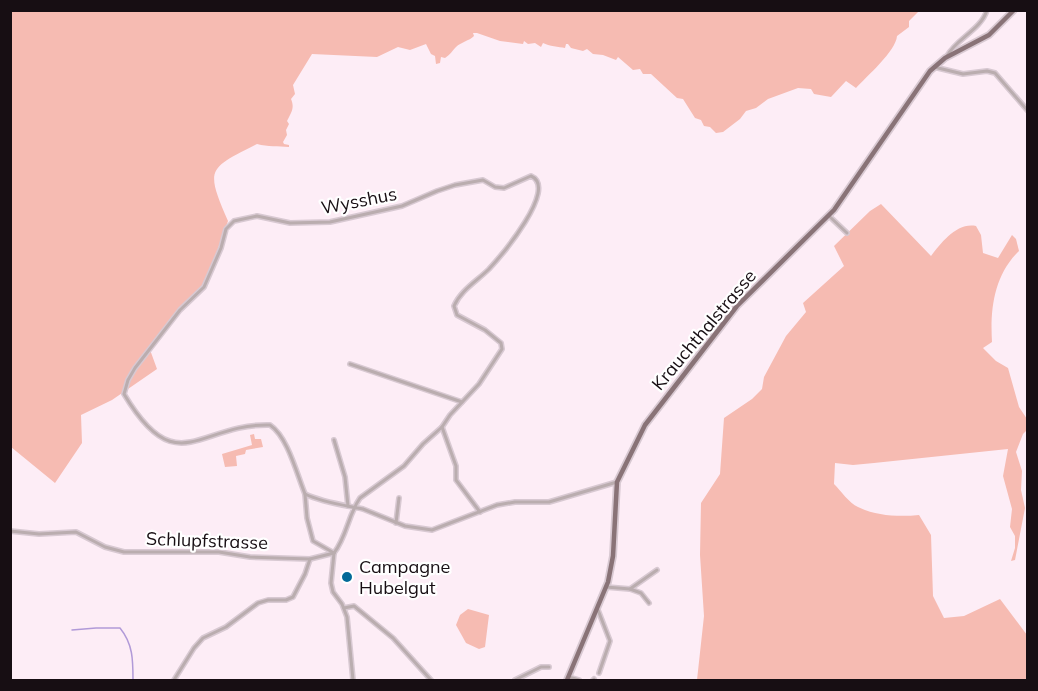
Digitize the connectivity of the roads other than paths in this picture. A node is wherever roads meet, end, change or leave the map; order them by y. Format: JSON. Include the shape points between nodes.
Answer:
{"nodes":[{"id":1,"x":987,"y":10,"type":"edge"},
{"id":2,"x":1014,"y":10,"type":"edge"},
{"id":3,"x":947,"y":57,"type":"junction"},
{"id":4,"x":934,"y":67,"type":"junction"},
{"id":5,"x":1028,"y":111,"type":"edge"},
{"id":6,"x":829,"y":216,"type":"junction"},
{"id":7,"x":847,"y":233,"type":"dead end"},
{"id":8,"x":350,"y":363,"type":"dead end"},
{"id":9,"x":462,"y":402,"type":"junction"},
{"id":10,"x":442,"y":427,"type":"junction"},
{"id":11,"x":334,"y":440,"type":"dead end"},
{"id":12,"x":617,"y":482,"type":"junction"},
{"id":13,"x":305,"y":494,"type":"junction"},
{"id":14,"x":399,"y":498,"type":"dead end"},
{"id":15,"x":474,"y":505,"type":"junction"},
{"id":16,"x":348,"y":506,"type":"junction"},
{"id":17,"x":355,"y":507,"type":"junction"},
{"id":18,"x":480,"y":512,"type":"junction"},
{"id":19,"x":471,"y":515,"type":"junction"},
{"id":20,"x":396,"y":523,"type":"junction"},
{"id":21,"x":10,"y":531,"type":"edge"},
{"id":22,"x":334,"y":552,"type":"junction"},
{"id":23,"x":310,"y":560,"type":"junction"},
{"id":24,"x":657,"y":570,"type":"dead end"},
{"id":25,"x":606,"y":587,"type":"junction"},
{"id":26,"x":630,"y":589,"type":"junction"},
{"id":27,"x":649,"y":603,"type":"dead end"},
{"id":28,"x":344,"y":608,"type":"junction"},
{"id":29,"x":598,"y":609,"type":"junction"},
{"id":30,"x":549,"y":668,"type":"dead end"},
{"id":31,"x":599,"y":673,"type":"dead end"},
{"id":32,"x":568,"y":678,"type":"edge"},
{"id":33,"x":174,"y":681,"type":"edge"},
{"id":34,"x":353,"y":681,"type":"edge"},
{"id":35,"x":432,"y":681,"type":"edge"},
{"id":36,"x":515,"y":681,"type":"edge"},
{"id":37,"x":579,"y":681,"type":"edge"}],
"edges":[{"from":1,"to":3,"type":"street"},
{"from":2,"to":3,"type":"main road","name":"Krauchthalstrasse","via":[[989,35]]},
{"from":3,"to":4,"type":"main road","name":"Krauchthalstrasse"},
{"from":4,"to":5,"type":"street","via":[[963,74],[995,73]]},
{"from":4,"to":6,"type":"main road","name":"Krauchthalstrasse"},
{"from":6,"to":7,"type":"street"},
{"from":6,"to":12,"type":"main road","name":"Krauchthalstrasse","via":[[758,283],[719,328],[649,419]]},
{"from":8,"to":9,"type":"street"},
{"from":9,"to":10,"type":"street"},
{"from":9,"to":13,"type":"street","name":"Wysshus","via":[[502,345],[485,330],[457,315],[454,306],[505,250],[534,205],[540,188],[538,181],[531,176],[506,188],[481,180],[455,185],[402,206],[330,222],[290,223],[255,216],[231,223],[204,287],[180,310],[135,368],[124,394],[153,431],[173,443],[273,427],[290,454]]},
{"from":10,"to":15,"type":"street","via":[[454,457],[456,480]]},
{"from":10,"to":17,"type":"street"},
{"from":11,"to":16,"type":"street","via":[[345,477]]},
{"from":12,"to":18,"type":"street","via":[[549,502],[507,503]]},
{"from":12,"to":25,"type":"main road","name":"Krauchthalstrasse","via":[[613,556]]},
{"from":13,"to":16,"type":"street"},
{"from":13,"to":22,"type":"street","via":[[313,541]]},
{"from":14,"to":20,"type":"street"},
{"from":15,"to":18,"type":"street"},
{"from":15,"to":19,"type":"street"},
{"from":16,"to":17,"type":"street"},
{"from":17,"to":20,"type":"street"},
{"from":17,"to":22,"type":"street"},
{"from":18,"to":19,"type":"street"},
{"from":19,"to":20,"type":"street","via":[[432,530]]},
{"from":21,"to":23,"type":"street","name":"Schlupfstrasse","via":[[76,532],[111,550],[124,552],[219,552]]},
{"from":22,"to":23,"type":"street","name":"Schlupfstrasse"},
{"from":22,"to":28,"type":"street","via":[[331,583]]},
{"from":23,"to":33,"type":"street","via":[[294,596],[258,603],[226,627],[203,638]]},
{"from":24,"to":26,"type":"street"},
{"from":25,"to":26,"type":"street"},
{"from":25,"to":29,"type":"main road","name":"Krauchthalstrasse"},
{"from":26,"to":27,"type":"street","via":[[644,594]]},
{"from":28,"to":34,"type":"street"},
{"from":28,"to":35,"type":"street","via":[[354,606],[393,638]]},
{"from":29,"to":31,"type":"street","via":[[610,641]]},
{"from":29,"to":32,"type":"main road","name":"Krauchthalstrasse"},
{"from":30,"to":36,"type":"street","via":[[541,667]]},
{"from":32,"to":37,"type":"street","name":"Krauchthalstrasse"}]}
